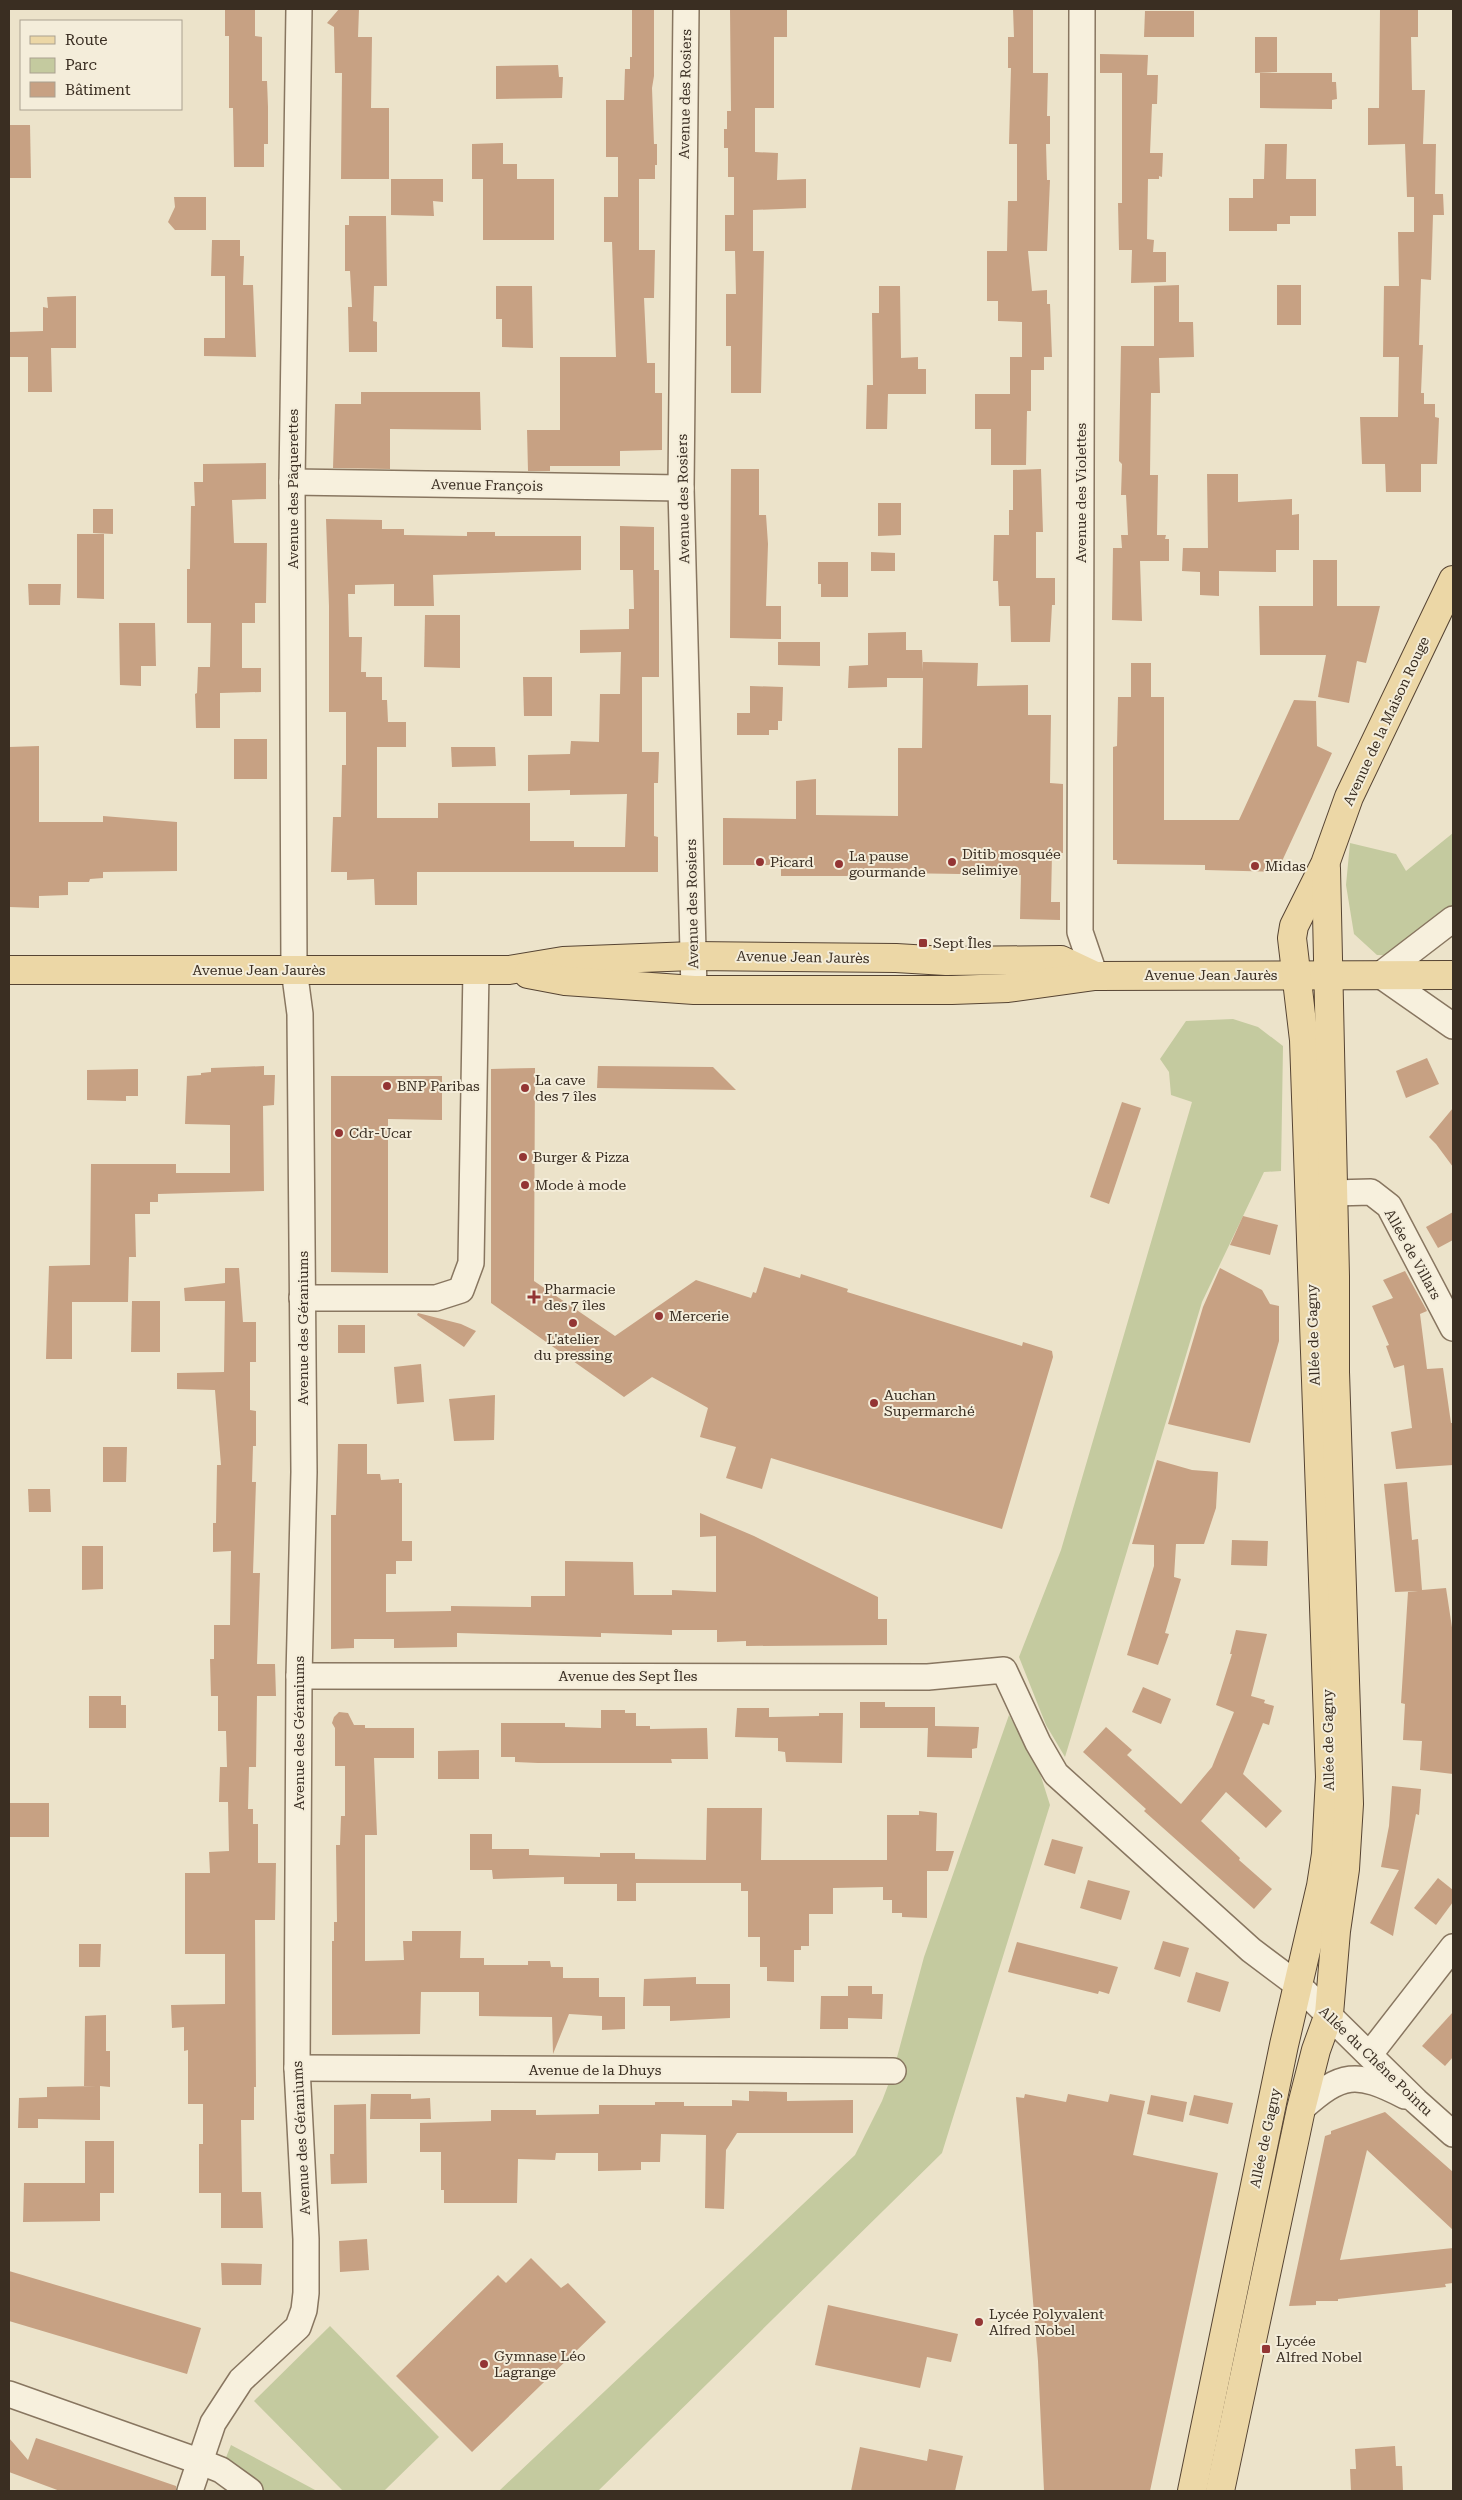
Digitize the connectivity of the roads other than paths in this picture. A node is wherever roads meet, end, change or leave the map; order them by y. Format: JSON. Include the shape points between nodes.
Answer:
{"nodes":[{"id":1,"x":299,"y":9,"type":"edge"},
{"id":2,"x":686,"y":9,"type":"edge"},
{"id":3,"x":1082,"y":9,"type":"edge"},
{"id":4,"x":292,"y":482,"type":"junction"},
{"id":5,"x":681,"y":488,"type":"junction"},
{"id":6,"x":1453,"y":580,"type":"edge"},
{"id":7,"x":1326,"y":864,"type":"junction"},
{"id":8,"x":1453,"y":919,"type":"edge"},
{"id":9,"x":693,"y":956,"type":"junction"},
{"id":10,"x":294,"y":969,"type":"junction"},
{"id":11,"x":9,"y":970,"type":"edge"},
{"id":12,"x":476,"y":970,"type":"junction"},
{"id":13,"x":509,"y":970,"type":"junction"},
{"id":14,"x":1328,"y":975,"type":"junction"},
{"id":15,"x":1380,"y":975,"type":"junction"},
{"id":16,"x":1453,"y":975,"type":"edge"},
{"id":17,"x":1095,"y":976,"type":"junction"},
{"id":18,"x":1296,"y":976,"type":"junction"},
{"id":19,"x":694,"y":990,"type":"junction"},
{"id":20,"x":1453,"y":1026,"type":"edge"},
{"id":21,"x":1333,"y":1193,"type":"junction"},
{"id":22,"x":302,"y":1298,"type":"junction"},
{"id":23,"x":1453,"y":1328,"type":"edge"},
{"id":24,"x":300,"y":1676,"type":"junction"},
{"id":25,"x":1453,"y":1947,"type":"edge"},
{"id":26,"x":1299,"y":1986,"type":"junction"},
{"id":27,"x":1329,"y":2014,"type":"junction"},
{"id":28,"x":1370,"y":2054,"type":"junction"},
{"id":29,"x":297,"y":2068,"type":"junction"},
{"id":30,"x":893,"y":2072,"type":"dead end"},
{"id":31,"x":1416,"y":2101,"type":"junction"},
{"id":32,"x":1301,"y":2109,"type":"junction"},
{"id":33,"x":1453,"y":2134,"type":"edge"},
{"id":34,"x":9,"y":2394,"type":"edge"},
{"id":35,"x":201,"y":2462,"type":"junction"},
{"id":36,"x":190,"y":2491,"type":"edge"},
{"id":37,"x":250,"y":2491,"type":"edge"},
{"id":38,"x":1192,"y":2491,"type":"edge"},
{"id":39,"x":1220,"y":2491,"type":"edge"}],
"edges":[{"from":1,"to":4,"type":"street","name":"Avenue des Pâquerettes"},
{"from":2,"to":5,"type":"street","name":"Avenue des Rosiers"},
{"from":3,"to":17,"type":"street","name":"Avenue des Violettes","via":[[1080,932]]},
{"from":4,"to":5,"type":"street","name":"Avenue François"},
{"from":4,"to":10,"type":"street","name":"Avenue des Pâquerettes"},
{"from":5,"to":9,"type":"street","name":"Avenue des Rosiers"},
{"from":6,"to":7,"type":"main road","name":"Avenue de la Maison Rouge","via":[[1349,797]]},
{"from":7,"to":14,"type":"main road","name":"Avenue de la Maison Rouge"},
{"from":7,"to":18,"type":"main road","name":"Avenue de la Maison Rouge","via":[[1294,926]]},
{"from":8,"to":15,"type":"street"},
{"from":9,"to":13,"type":"main road","name":"Avenue Jean Jaurès","via":[[563,961]]},
{"from":9,"to":17,"type":"main road","name":"Avenue Jean Jaurès","via":[[1061,960]]},
{"from":9,"to":19,"type":"street","name":"Avenue des Rosiers"},
{"from":10,"to":11,"type":"main road","name":"Avenue Jean Jaurès"},
{"from":10,"to":12,"type":"main road","name":"Avenue Jean Jaurès"},
{"from":10,"to":22,"type":"street","name":"Avenue des Géraniums","via":[[300,1014]]},
{"from":12,"to":13,"type":"main road","name":"Avenue Jean Jaurès"},
{"from":12,"to":22,"type":"street","via":[[471,1264],[460,1290],[436,1298]]},
{"from":13,"to":19,"type":"main road","name":"Avenue Jean Jaurès","via":[[565,981]]},
{"from":14,"to":15,"type":"main road","name":"Avenue Jean Jaurès"},
{"from":14,"to":18,"type":"main road","name":"Avenue Jean Jaurès"},
{"from":14,"to":21,"type":"main road","name":"Allée de Gagny"},
{"from":15,"to":16,"type":"main road","name":"Avenue Jean Jaurès"},
{"from":15,"to":20,"type":"street"},
{"from":17,"to":18,"type":"main road","name":"Avenue Jean Jaurès"},
{"from":17,"to":19,"type":"main road","name":"Avenue Jean Jaurès","via":[[1008,988],[952,990]]},
{"from":18,"to":26,"type":"main road","name":"Allée de Gagny","via":[[1304,1040],[1330,1777],[1326,1854]]},
{"from":21,"to":23,"type":"street","name":"Allée de Villars","via":[[1372,1192],[1389,1206]]},
{"from":21,"to":27,"type":"main road","name":"Allée de Gagny","via":[[1335,1372],[1349,1796],[1345,1869]]},
{"from":22,"to":24,"type":"street","name":"Avenue des Géraniums","via":[[304,1472]]},
{"from":24,"to":26,"type":"street","name":"Avenue des Sept Îles","via":[[928,1677],[1004,1670],[1056,1774],[1251,1950]]},
{"from":24,"to":29,"type":"street","name":"Avenue des Géraniums"},
{"from":25,"to":28,"type":"street"},
{"from":26,"to":27,"type":"street","name":"Allée du Chêne Pointu"},
{"from":26,"to":38,"type":"main road","name":"Allée de Gagny"},
{"from":27,"to":28,"type":"street","name":"Allée du Chêne Pointu"},
{"from":27,"to":32,"type":"main road","name":"Allée de Gagny"},
{"from":28,"to":31,"type":"street","name":"Allée du Chêne Pointu"},
{"from":29,"to":30,"type":"street","name":"Avenue de la Dhuys"},
{"from":29,"to":35,"type":"street","name":"Avenue des Géraniums","via":[[306,2239],[304,2310],[298,2327],[233,2391],[213,2423]]},
{"from":31,"to":32,"type":"street","via":[[1358,2078],[1326,2087]]},
{"from":31,"to":33,"type":"street","name":"Allée du Chêne Pointu"},
{"from":32,"to":39,"type":"main road","name":"Allée de Gagny"},
{"from":34,"to":35,"type":"street"},
{"from":35,"to":36,"type":"street","name":"Avenue des Géraniums"},
{"from":35,"to":37,"type":"street","via":[[221,2470]]}]}
